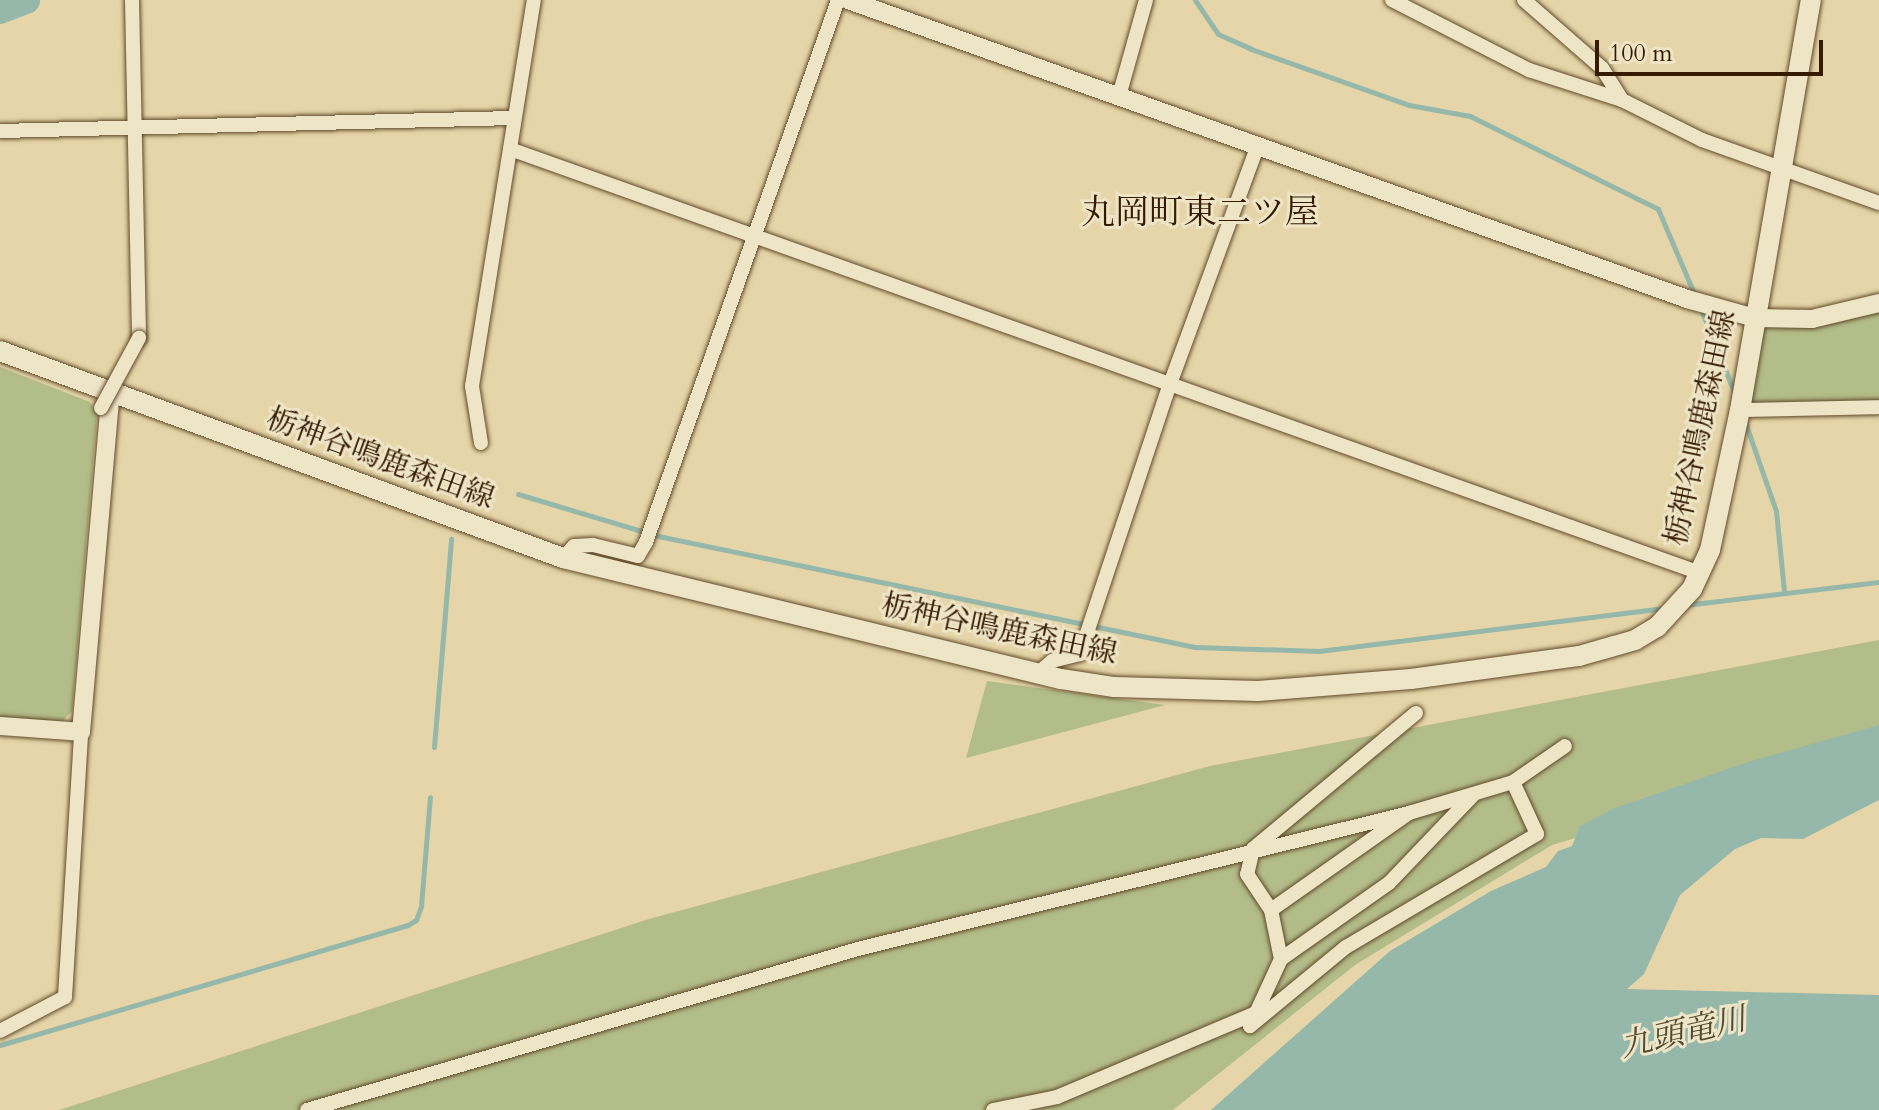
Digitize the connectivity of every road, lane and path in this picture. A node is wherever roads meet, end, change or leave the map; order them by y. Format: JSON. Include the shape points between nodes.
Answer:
{"nodes":[{"id":1,"x":132,"y":0,"type":"edge"},
{"id":2,"x":534,"y":0,"type":"edge"},
{"id":3,"x":838,"y":0,"type":"edge"},
{"id":4,"x":848,"y":0,"type":"edge"},
{"id":5,"x":1146,"y":0,"type":"edge"},
{"id":6,"x":1392,"y":0,"type":"edge"},
{"id":7,"x":1524,"y":0,"type":"edge"},
{"id":8,"x":1811,"y":0,"type":"edge"},
{"id":9,"x":1119,"y":96,"type":"junction"},
{"id":10,"x":1622,"y":100,"type":"junction"},
{"id":11,"x":514,"y":118,"type":"junction"},
{"id":12,"x":135,"y":129,"type":"junction"},
{"id":13,"x":0,"y":131,"type":"edge"},
{"id":14,"x":1258,"y":145,"type":"junction"},
{"id":15,"x":510,"y":149,"type":"junction"},
{"id":16,"x":1779,"y":165,"type":"junction"},
{"id":17,"x":1879,"y":203,"type":"edge"},
{"id":18,"x":752,"y":236,"type":"junction"},
{"id":19,"x":1879,"y":303,"type":"edge"},
{"id":20,"x":1755,"y":318,"type":"junction"},
{"id":21,"x":0,"y":351,"type":"edge"},
{"id":22,"x":1170,"y":384,"type":"junction"},
{"id":23,"x":106,"y":400,"type":"junction"},
{"id":24,"x":1879,"y":407,"type":"edge"},
{"id":25,"x":1740,"y":410,"type":"junction"},
{"id":26,"x":481,"y":443,"type":"dead end"},
{"id":27,"x":563,"y":558,"type":"junction"},
{"id":28,"x":1696,"y":581,"type":"junction"},
{"id":29,"x":1036,"y":675,"type":"junction"},
{"id":30,"x":1416,"y":713,"type":"dead end"},
{"id":31,"x":0,"y":726,"type":"edge"},
{"id":32,"x":81,"y":732,"type":"junction"},
{"id":33,"x":1565,"y":746,"type":"dead end"},
{"id":34,"x":1513,"y":782,"type":"junction"},
{"id":35,"x":1475,"y":794,"type":"junction"},
{"id":36,"x":1409,"y":813,"type":"junction"},
{"id":37,"x":1253,"y":849,"type":"junction"},
{"id":38,"x":1271,"y":910,"type":"junction"},
{"id":39,"x":1281,"y":959,"type":"junction"},
{"id":40,"x":1256,"y":1013,"type":"junction"},
{"id":41,"x":0,"y":1031,"type":"edge"},
{"id":42,"x":1071,"y":1092,"type":"junction"},
{"id":43,"x":307,"y":1110,"type":"edge"},
{"id":44,"x":993,"y":1110,"type":"edge"},
{"id":45,"x":1054,"y":1110,"type":"edge"}],
"edges":[{"from":1,"to":12,"type":"street"},
{"from":2,"to":11,"type":"street"},
{"from":3,"to":18,"type":"street"},
{"from":4,"to":9,"type":"street"},
{"from":5,"to":9,"type":"street"},
{"from":6,"to":10,"type":"street","via":[[1529,70]]},
{"from":7,"to":10,"type":"street","via":[[1602,68]]},
{"from":8,"to":16,"type":"main road","name":"栃神谷鳴鹿森田線"},
{"from":9,"to":14,"type":"street"},
{"from":10,"to":16,"type":"street","via":[[1702,140]]},
{"from":11,"to":12,"type":"street"},
{"from":11,"to":15,"type":"street"},
{"from":12,"to":13,"type":"street"},
{"from":12,"to":23,"type":"street","bridge":true,"via":[[139,338]]},
{"from":14,"to":20,"type":"street","via":[[1687,299]]},
{"from":14,"to":22,"type":"street"},
{"from":15,"to":18,"type":"street"},
{"from":15,"to":26,"type":"street","via":[[472,386]]},
{"from":16,"to":17,"type":"street"},
{"from":16,"to":20,"type":"main road","name":"栃神谷鳴鹿森田線"},
{"from":18,"to":22,"type":"street"},
{"from":18,"to":27,"type":"street","via":[[638,556],[593,545],[574,546]]},
{"from":19,"to":20,"type":"street","via":[[1812,319]]},
{"from":20,"to":25,"type":"main road","name":"栃神谷鳴鹿森田線"},
{"from":21,"to":23,"type":"main road","name":"栃神谷鳴鹿森田線"},
{"from":22,"to":28,"type":"street"},
{"from":22,"to":29,"type":"street","via":[[1080,654],[1052,661]]},
{"from":23,"to":27,"type":"main road","name":"栃神谷鳴鹿森田線"},
{"from":23,"to":32,"type":"street"},
{"from":24,"to":25,"type":"street"},
{"from":25,"to":28,"type":"main road","name":"栃神谷鳴鹿森田線"},
{"from":27,"to":29,"type":"main road","name":"栃神谷鳴鹿森田線"},
{"from":28,"to":29,"type":"main road","name":"栃神谷鳴鹿森田線","via":[[1657,627],[1635,640],[1579,656],[1330,687],[1160,690]]},
{"from":30,"to":37,"type":"street"},
{"from":31,"to":32,"type":"street"},
{"from":32,"to":41,"type":"street","via":[[65,997]]},
{"from":33,"to":34,"type":"street"},
{"from":34,"to":35,"type":"street"},
{"from":34,"to":40,"type":"street","via":[[1537,834],[1346,947],[1250,1026]]},
{"from":35,"to":36,"type":"street"},
{"from":35,"to":39,"type":"street","via":[[1389,883]]},
{"from":36,"to":37,"type":"street"},
{"from":36,"to":38,"type":"street"},
{"from":37,"to":38,"type":"street","via":[[1247,874]]},
{"from":37,"to":43,"type":"street","via":[[858,949]]},
{"from":38,"to":39,"type":"street"},
{"from":39,"to":40,"type":"street"},
{"from":40,"to":42,"type":"street"},
{"from":42,"to":44,"type":"street"},
{"from":42,"to":45,"type":"street"}]}
